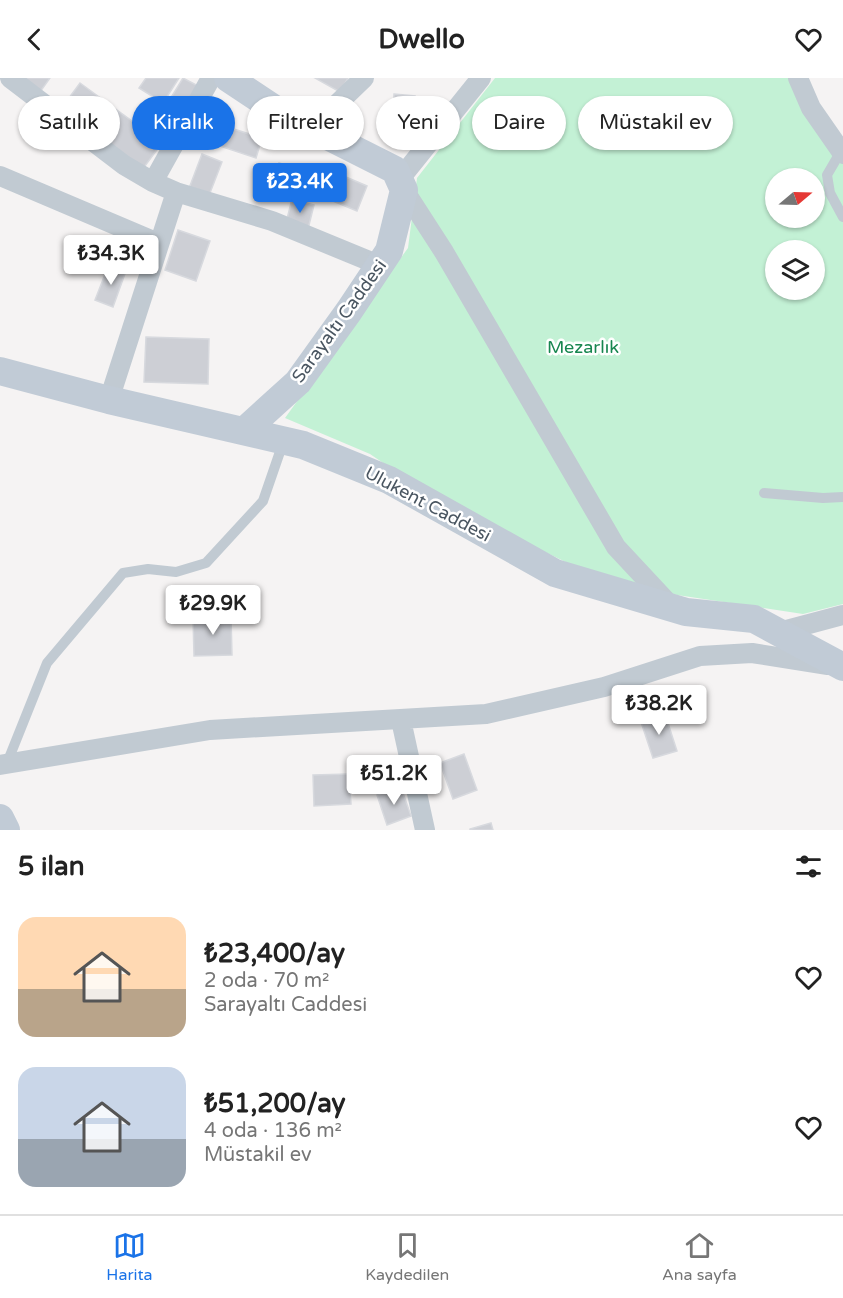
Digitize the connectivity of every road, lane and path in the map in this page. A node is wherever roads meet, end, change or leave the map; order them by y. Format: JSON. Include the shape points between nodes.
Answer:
{"nodes":[{"id":1,"x":10,"y":78,"type":"edge"},
{"id":2,"x":211,"y":78,"type":"edge"},
{"id":3,"x":228,"y":78,"type":"edge"},
{"id":4,"x":364,"y":78,"type":"edge"},
{"id":5,"x":481,"y":78,"type":"edge"},
{"id":6,"x":798,"y":78,"type":"edge"},
{"id":7,"x":255,"y":96,"type":"edge"},
{"id":8,"x":345,"y":96,"type":"edge"},
{"id":9,"x":356,"y":150,"type":"edge"},
{"id":10,"x":842,"y":152,"type":"edge"},
{"id":11,"x":0,"y":176,"type":"edge"},
{"id":12,"x":153,"y":182,"type":"junction"},
{"id":13,"x":402,"y":185,"type":"junction"},
{"id":14,"x":176,"y":192,"type":"junction"},
{"id":15,"x":843,"y":217,"type":"edge"},
{"id":16,"x":158,"y":243,"type":"junction"},
{"id":17,"x":379,"y":265,"type":"junction"},
{"id":18,"x":0,"y":371,"type":"edge"},
{"id":19,"x":109,"y":400,"type":"junction"},
{"id":20,"x":244,"y":431,"type":"junction"},
{"id":21,"x":284,"y":440,"type":"junction"},
{"id":22,"x":764,"y":493,"type":"dead end"},
{"id":23,"x":843,"y":497,"type":"edge"},
{"id":24,"x":673,"y":608,"type":"junction"},
{"id":25,"x":843,"y":615,"type":"edge"},
{"id":26,"x":779,"y":632,"type":"junction"},
{"id":27,"x":843,"y":667,"type":"edge"},
{"id":28,"x":401,"y":720,"type":"junction"},
{"id":29,"x":3,"y":764,"type":"edge"},
{"id":30,"x":0,"y":818,"type":"edge"},
{"id":31,"x":6,"y":830,"type":"edge"},
{"id":32,"x":425,"y":830,"type":"edge"}],
"edges":[{"from":1,"to":12,"type":"street","via":[[124,165]]},
{"from":2,"to":12,"type":"street"},
{"from":3,"to":7,"type":"street"},
{"from":4,"to":8,"type":"street"},
{"from":5,"to":13,"type":"street"},
{"from":6,"to":10,"type":"street","via":[[811,108]]},
{"from":9,"to":13,"type":"street","via":[[395,170]]},
{"from":10,"to":15,"type":"lane","via":[[827,175],[830,193]]},
{"from":11,"to":16,"type":"street"},
{"from":12,"to":14,"type":"street"},
{"from":13,"to":17,"type":"street","name":"Sarayaltı Caddesi","via":[[389,250]]},
{"from":13,"to":24,"type":"street","via":[[616,548]]},
{"from":14,"to":16,"type":"street"},
{"from":14,"to":17,"type":"street","via":[[272,221]]},
{"from":16,"to":19,"type":"street"},
{"from":17,"to":20,"type":"street","name":"Sarayaltı Caddesi","via":[[298,382]]},
{"from":18,"to":19,"type":"street","name":"Ulukent Caddesi"},
{"from":19,"to":20,"type":"street","name":"Ulukent Caddesi"},
{"from":20,"to":21,"type":"street","name":"Ulukent Caddesi"},
{"from":21,"to":24,"type":"street","name":"Ulukent Caddesi","via":[[389,480],[555,573]]},
{"from":21,"to":29,"type":"lane","via":[[263,501],[206,563],[176,572],[148,569],[123,573],[47,663]]},
{"from":22,"to":23,"type":"lane"},
{"from":24,"to":26,"type":"street","name":"Ulukent Caddesi","via":[[754,619]]},
{"from":25,"to":26,"type":"street"},
{"from":26,"to":27,"type":"street","name":"Ulukent Caddesi"},
{"from":27,"to":28,"type":"street","via":[[752,653],[700,656],[604,687],[486,714]]},
{"from":28,"to":29,"type":"street","via":[[210,730]]},
{"from":28,"to":32,"type":"street"},
{"from":30,"to":31,"type":"street"}]}
